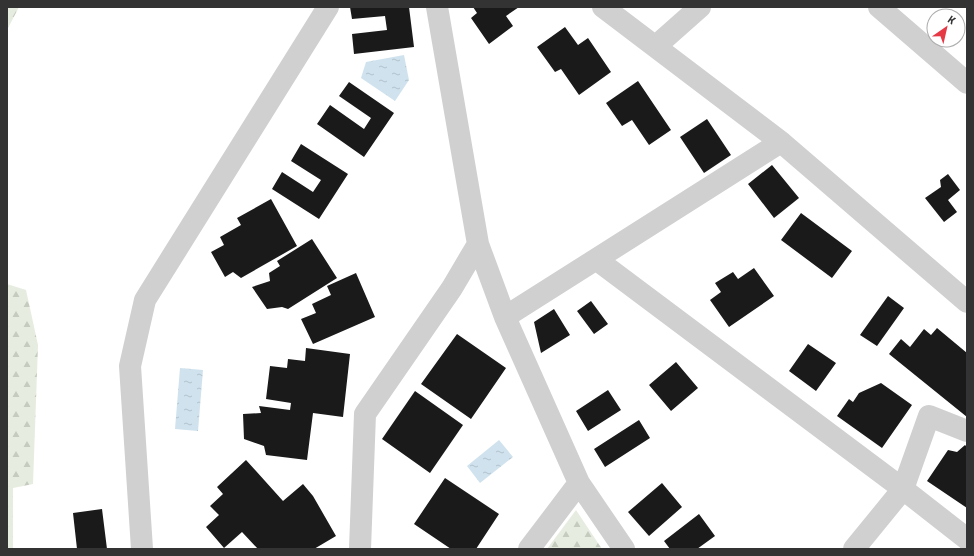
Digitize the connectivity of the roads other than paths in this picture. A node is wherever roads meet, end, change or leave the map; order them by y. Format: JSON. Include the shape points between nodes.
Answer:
{"nodes":[{"id":1,"x":328,"y":7,"type":"edge"},
{"id":2,"x":437,"y":7,"type":"edge"},
{"id":3,"x":603,"y":7,"type":"edge"},
{"id":4,"x":700,"y":7,"type":"edge"},
{"id":5,"x":879,"y":7,"type":"edge"},
{"id":6,"x":656,"y":46,"type":"junction"},
{"id":7,"x":967,"y":83,"type":"edge"},
{"id":8,"x":781,"y":142,"type":"junction"},
{"id":9,"x":478,"y":244,"type":"junction"},
{"id":10,"x":596,"y":260,"type":"junction"},
{"id":11,"x":967,"y":302,"type":"edge"},
{"id":12,"x":505,"y":317,"type":"junction"},
{"id":13,"x":967,"y":431,"type":"edge"},
{"id":14,"x":579,"y":483,"type":"junction"},
{"id":15,"x":903,"y":489,"type":"junction"},
{"id":16,"x":967,"y":539,"type":"edge"},
{"id":17,"x":142,"y":549,"type":"edge"},
{"id":18,"x":360,"y":549,"type":"edge"},
{"id":19,"x":529,"y":549,"type":"edge"},
{"id":20,"x":624,"y":549,"type":"edge"},
{"id":21,"x":854,"y":549,"type":"edge"}],
"edges":[{"from":1,"to":17,"type":"street","via":[[145,300],[130,366]]},
{"from":2,"to":9,"type":"street"},
{"from":3,"to":6,"type":"street"},
{"from":4,"to":6,"type":"street"},
{"from":5,"to":7,"type":"street"},
{"from":6,"to":8,"type":"street"},
{"from":8,"to":10,"type":"street"},
{"from":8,"to":11,"type":"street"},
{"from":9,"to":12,"type":"street"},
{"from":9,"to":18,"type":"street","via":[[452,288],[365,414]]},
{"from":10,"to":12,"type":"street"},
{"from":10,"to":15,"type":"street"},
{"from":12,"to":14,"type":"street"},
{"from":13,"to":15,"type":"street","via":[[930,416]]},
{"from":14,"to":19,"type":"street"},
{"from":14,"to":20,"type":"street"},
{"from":15,"to":16,"type":"street"},
{"from":15,"to":21,"type":"street"}]}
